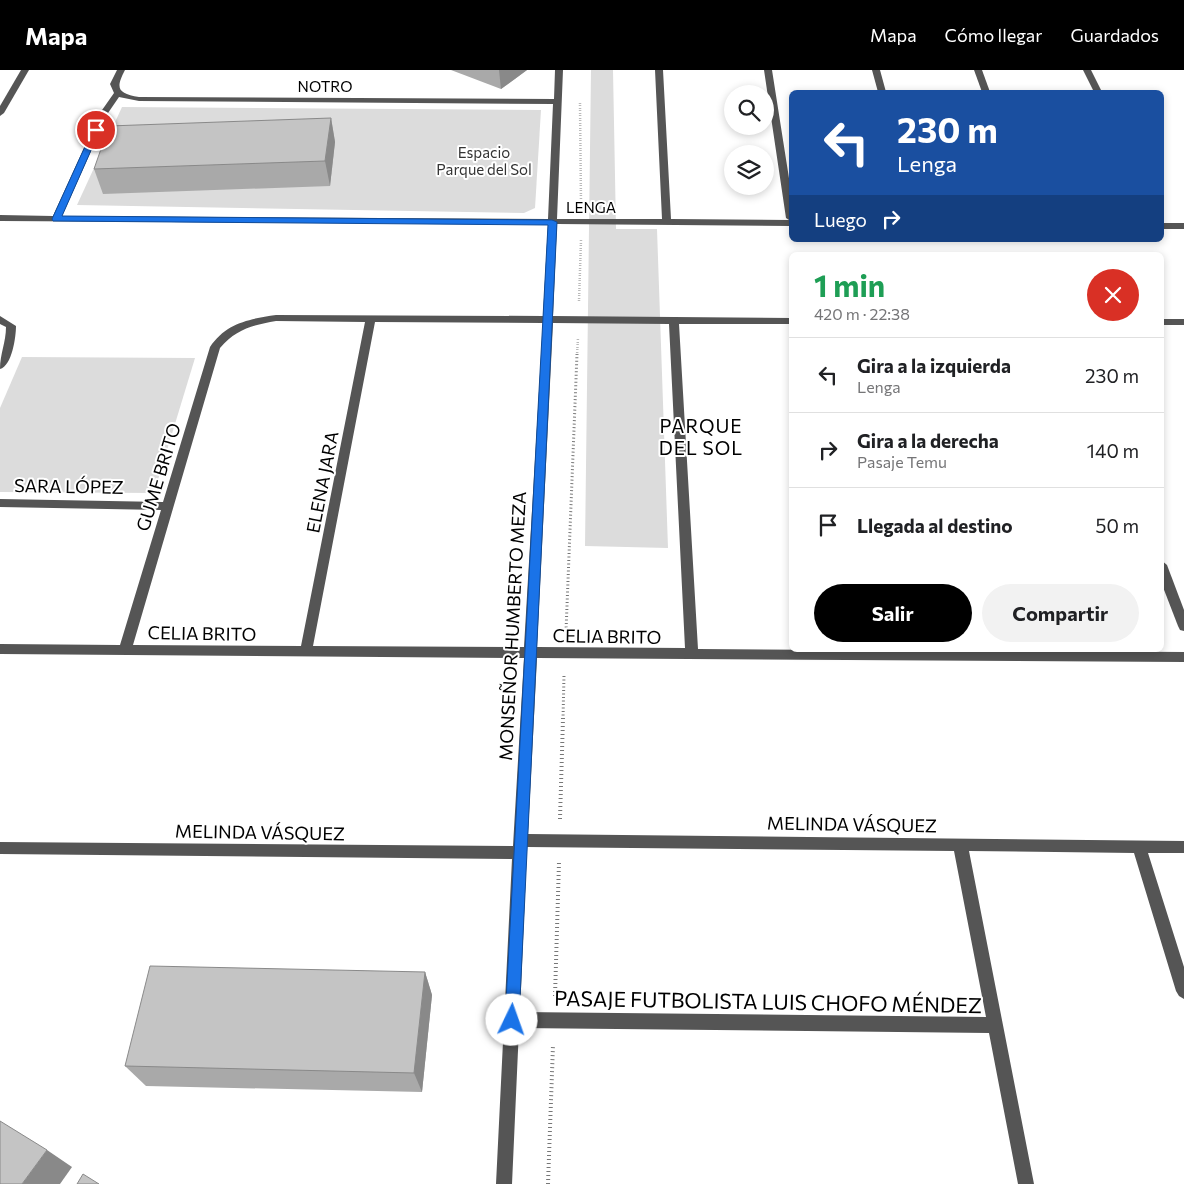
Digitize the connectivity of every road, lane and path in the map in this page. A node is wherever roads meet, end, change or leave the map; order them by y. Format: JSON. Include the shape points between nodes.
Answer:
{"nodes":[{"id":1,"x":25,"y":70,"type":"edge"},
{"id":2,"x":121,"y":70,"type":"edge"},
{"id":3,"x":559,"y":70,"type":"edge"},
{"id":4,"x":659,"y":70,"type":"edge"},
{"id":5,"x":768,"y":70,"type":"edge"},
{"id":6,"x":876,"y":70,"type":"edge"},
{"id":7,"x":978,"y":70,"type":"edge"},
{"id":8,"x":1087,"y":70,"type":"edge"},
{"id":9,"x":881,"y":90,"type":"edge"},
{"id":10,"x":985,"y":90,"type":"edge"},
{"id":11,"x":1097,"y":90,"type":"edge"},
{"id":12,"x":118,"y":93,"type":"junction"},
{"id":13,"x":580,"y":99,"type":"dead end"},
{"id":14,"x":558,"y":102,"type":"junction"},
{"id":15,"x":0,"y":113,"type":"edge"},
{"id":16,"x":789,"y":205,"type":"edge"},
{"id":17,"x":0,"y":218,"type":"edge"},
{"id":18,"x":56,"y":219,"type":"junction"},
{"id":19,"x":552,"y":222,"type":"junction"},
{"id":20,"x":582,"y":222,"type":"junction"},
{"id":21,"x":667,"y":223,"type":"junction"},
{"id":22,"x":789,"y":224,"type":"edge"},
{"id":23,"x":1164,"y":226,"type":"edge"},
{"id":24,"x":1184,"y":226,"type":"edge"},
{"id":25,"x":371,"y":318,"type":"junction"},
{"id":26,"x":0,"y":320,"type":"edge"},
{"id":27,"x":548,"y":320,"type":"junction"},
{"id":28,"x":579,"y":320,"type":"junction"},
{"id":29,"x":674,"y":320,"type":"junction"},
{"id":30,"x":789,"y":321,"type":"edge"},
{"id":31,"x":1164,"y":322,"type":"edge"},
{"id":32,"x":1184,"y":322,"type":"edge"},
{"id":33,"x":0,"y":366,"type":"edge"},
{"id":34,"x":0,"y":503,"type":"edge"},
{"id":35,"x":168,"y":506,"type":"junction"},
{"id":36,"x":1164,"y":573,"type":"edge"},
{"id":37,"x":1184,"y":626,"type":"edge"},
{"id":38,"x":0,"y":649,"type":"edge"},
{"id":39,"x":125,"y":650,"type":"junction"},
{"id":40,"x":306,"y":652,"type":"junction"},
{"id":41,"x":531,"y":653,"type":"junction"},
{"id":42,"x":565,"y":653,"type":"junction"},
{"id":43,"x":856,"y":653,"type":"edge"},
{"id":44,"x":1028,"y":653,"type":"edge"},
{"id":45,"x":692,"y":654,"type":"junction"},
{"id":46,"x":1184,"y":656,"type":"edge"},
{"id":47,"x":560,"y":840,"type":"junction"},
{"id":48,"x":960,"y":844,"type":"junction"},
{"id":49,"x":520,"y":846,"type":"junction"},
{"id":50,"x":1139,"y":846,"type":"junction"},
{"id":51,"x":1184,"y":847,"type":"edge"},
{"id":52,"x":0,"y":848,"type":"edge"},
{"id":53,"x":1184,"y":991,"type":"edge"},
{"id":54,"x":512,"y":1020,"type":"junction"},
{"id":55,"x":554,"y":1020,"type":"junction"},
{"id":56,"x":995,"y":1025,"type":"junction"},
{"id":57,"x":504,"y":1184,"type":"edge"},
{"id":58,"x":548,"y":1184,"type":"edge"},
{"id":59,"x":1026,"y":1184,"type":"edge"}],
"edges":[{"from":1,"to":15,"type":"street"},
{"from":2,"to":12,"type":"street","via":[[114,84]]},
{"from":3,"to":14,"type":"street","name":"MONSEÑOR HUMBERTO MEZA"},
{"from":4,"to":21,"type":"street"},
{"from":5,"to":16,"type":"street"},
{"from":6,"to":9,"type":"street"},
{"from":7,"to":10,"type":"street"},
{"from":8,"to":11,"type":"street"},
{"from":12,"to":14,"type":"street","name":"NOTRO","via":[[139,99]]},
{"from":12,"to":18,"type":"street","via":[[104,113]]},
{"from":13,"to":20,"type":"path"},
{"from":14,"to":19,"type":"street","name":"MONSEÑOR HUMBERTO MEZA"},
{"from":17,"to":18,"type":"street","name":"LENGA"},
{"from":18,"to":19,"type":"street","name":"LENGA"},
{"from":19,"to":20,"type":"street","name":"LENGA"},
{"from":19,"to":27,"type":"street","name":"MONSEÑOR HUMBERTO MEZA"},
{"from":20,"to":21,"type":"street","name":"LENGA"},
{"from":20,"to":28,"type":"path"},
{"from":21,"to":22,"type":"street","name":"LENGA"},
{"from":23,"to":24,"type":"street"},
{"from":25,"to":27,"type":"street"},
{"from":25,"to":35,"type":"street","name":"GUME BRITO","via":[[276,318],[240,324],[226,333],[215,347]]},
{"from":25,"to":40,"type":"street","name":"ELENA JARA"},
{"from":26,"to":33,"type":"street","via":[[11,326],[11,341]]},
{"from":27,"to":28,"type":"street"},
{"from":27,"to":41,"type":"street","name":"MONSEÑOR HUMBERTO MEZA"},
{"from":28,"to":29,"type":"street"},
{"from":28,"to":42,"type":"path"},
{"from":29,"to":30,"type":"street"},
{"from":29,"to":45,"type":"street"},
{"from":31,"to":32,"type":"street"},
{"from":34,"to":35,"type":"street","name":"SARA LÓPEZ"},
{"from":35,"to":39,"type":"street","name":"GUME BRITO"},
{"from":36,"to":37,"type":"street"},
{"from":38,"to":39,"type":"street","name":"CELIA BRITO"},
{"from":39,"to":40,"type":"street","name":"CELIA BRITO"},
{"from":40,"to":41,"type":"street","name":"CELIA BRITO"},
{"from":41,"to":42,"type":"street","name":"CELIA BRITO"},
{"from":41,"to":49,"type":"street","name":"MONSEÑOR HUMBERTO MEZA"},
{"from":42,"to":45,"type":"street","name":"CELIA BRITO"},
{"from":42,"to":47,"type":"path"},
{"from":43,"to":44,"type":"street","name":"CELIA BRITO"},
{"from":43,"to":45,"type":"street","name":"CELIA BRITO"},
{"from":44,"to":46,"type":"street","name":"CELIA BRITO"},
{"from":47,"to":48,"type":"street","name":"MELINDA VÁSQUEZ"},
{"from":47,"to":49,"type":"street","name":"MELINDA VÁSQUEZ"},
{"from":47,"to":55,"type":"path"},
{"from":48,"to":50,"type":"street","name":"MELINDA VÁSQUEZ"},
{"from":48,"to":56,"type":"street"},
{"from":49,"to":52,"type":"street","name":"MELINDA VÁSQUEZ"},
{"from":49,"to":54,"type":"street","name":"MONSEÑOR HUMBERTO MEZA"},
{"from":50,"to":51,"type":"street","name":"MELINDA VÁSQUEZ"},
{"from":50,"to":53,"type":"street"},
{"from":54,"to":55,"type":"street","name":"PASAJE FUTBOLISTA LUIS CHOFO MÉNDEZ"},
{"from":54,"to":57,"type":"street","name":"MONSEÑOR HUMBERTO MEZA"},
{"from":55,"to":56,"type":"street","name":"PASAJE FUTBOLISTA LUIS CHOFO MÉNDEZ"},
{"from":55,"to":58,"type":"path"},
{"from":56,"to":59,"type":"street"}]}
